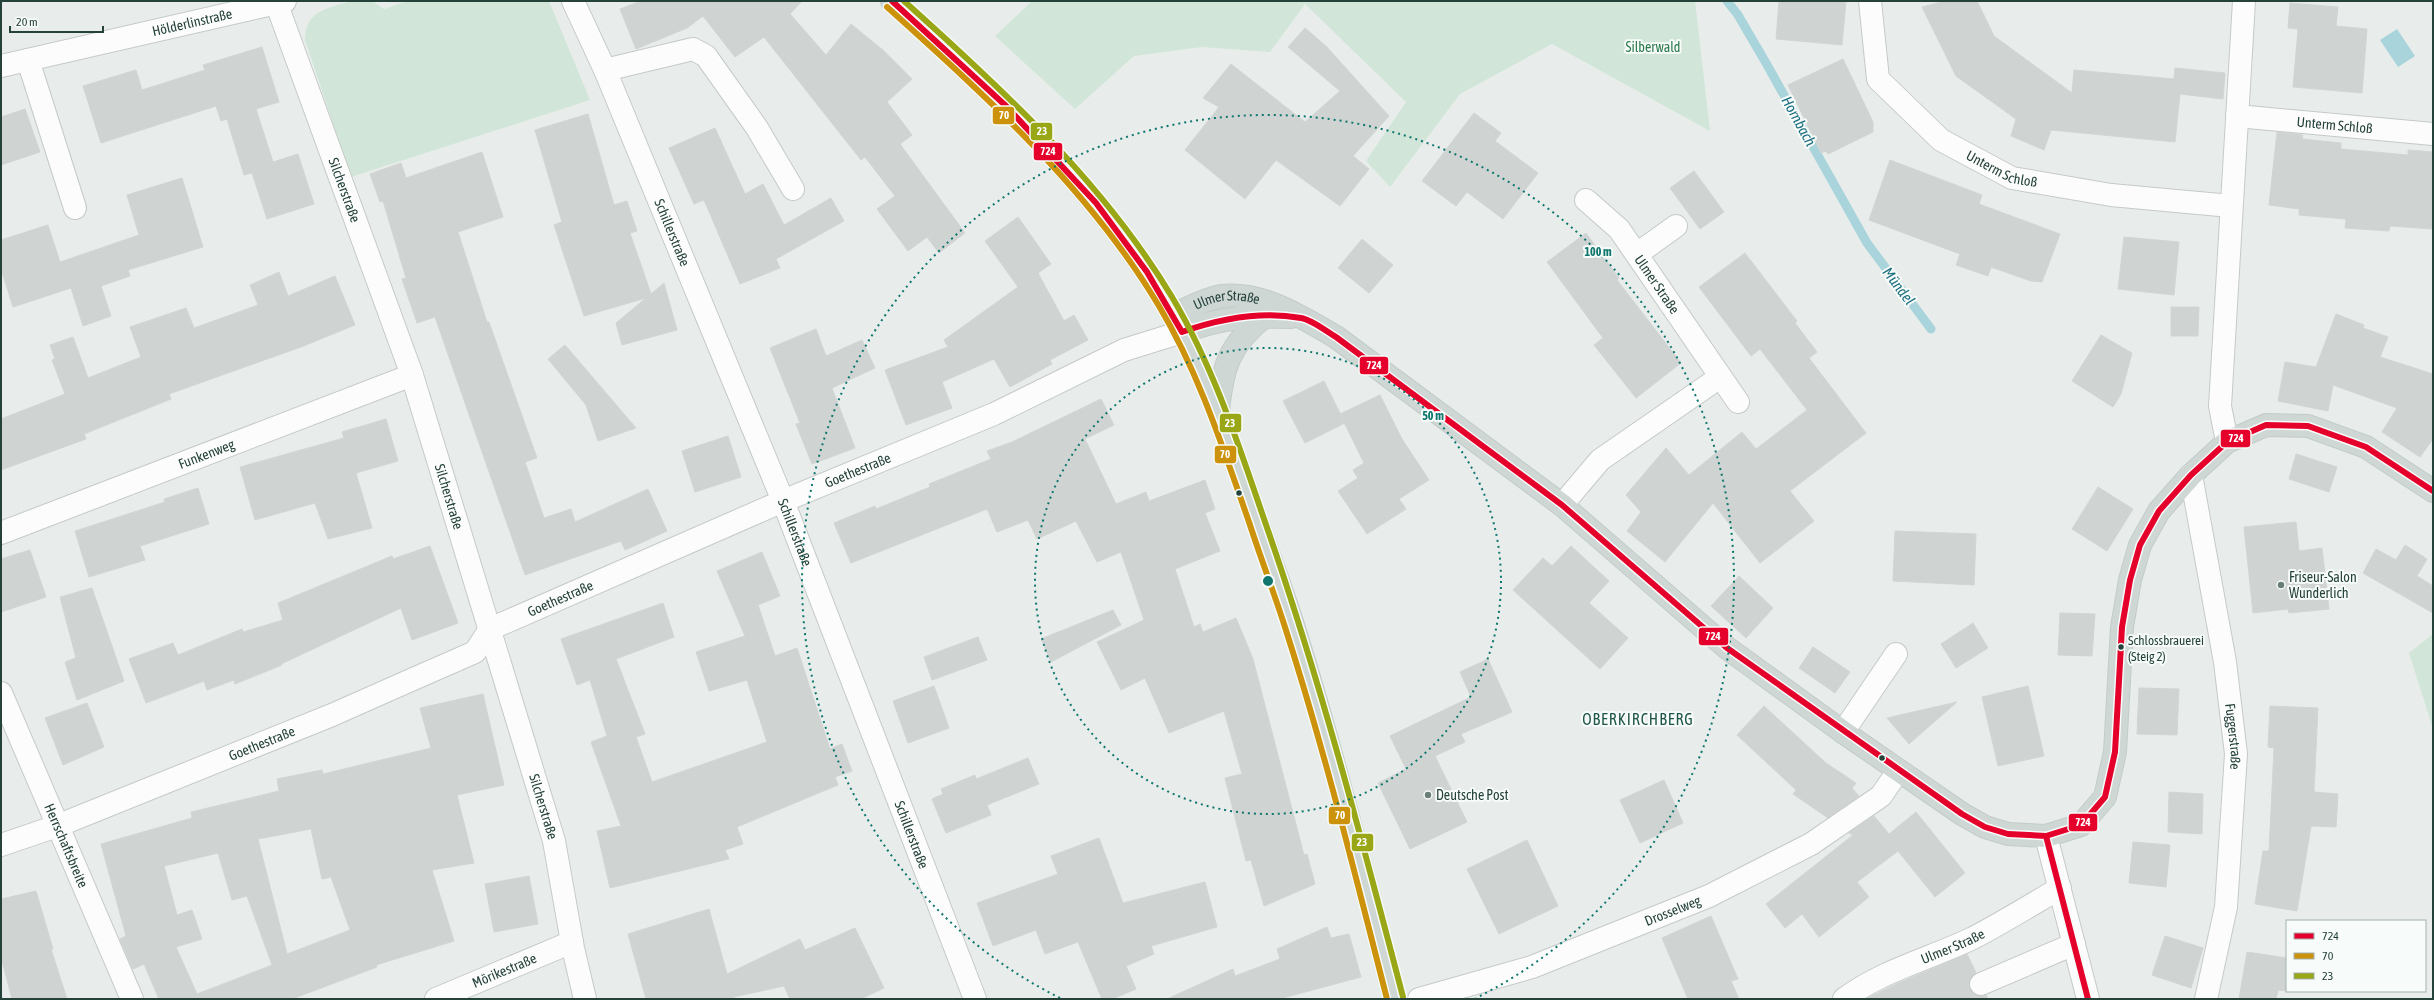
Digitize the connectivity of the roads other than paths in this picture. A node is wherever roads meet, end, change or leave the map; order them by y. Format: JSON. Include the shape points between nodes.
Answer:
{"nodes":[{"id":1,"x":573,"y":1,"type":"edge"},
{"id":2,"x":892,"y":1,"type":"edge"},
{"id":3,"x":1870,"y":1,"type":"edge"},
{"id":4,"x":2244,"y":1,"type":"edge"},
{"id":5,"x":281,"y":3,"type":"edge"},
{"id":6,"x":28,"y":60,"type":"junction"},
{"id":7,"x":1,"y":66,"type":"edge"},
{"id":8,"x":605,"y":70,"type":"junction"},
{"id":9,"x":2237,"y":116,"type":"junction"},
{"id":10,"x":2433,"y":134,"type":"edge"},
{"id":11,"x":793,"y":189,"type":"dead end"},
{"id":12,"x":1586,"y":200,"type":"dead end"},
{"id":13,"x":2231,"y":206,"type":"junction"},
{"id":14,"x":75,"y":208,"type":"dead end"},
{"id":15,"x":1676,"y":226,"type":"dead end"},
{"id":16,"x":1637,"y":254,"type":"junction"},
{"id":17,"x":1265,"y":316,"type":"junction"},
{"id":18,"x":1302,"y":318,"type":"junction"},
{"id":19,"x":1178,"y":324,"type":"junction"},
{"id":20,"x":412,"y":375,"type":"junction"},
{"id":21,"x":1720,"y":376,"type":"junction"},
{"id":22,"x":1738,"y":402,"type":"dead end"},
{"id":23,"x":1218,"y":413,"type":"junction"},
{"id":24,"x":2227,"y":442,"type":"junction"},
{"id":25,"x":2191,"y":475,"type":"junction"},
{"id":26,"x":2433,"y":491,"type":"edge"},
{"id":27,"x":783,"y":500,"type":"junction"},
{"id":28,"x":1562,"y":505,"type":"junction"},
{"id":29,"x":1,"y":533,"type":"edge"},
{"id":30,"x":490,"y":629,"type":"junction"},
{"id":31,"x":1896,"y":654,"type":"dead end"},
{"id":32,"x":1,"y":693,"type":"edge"},
{"id":33,"x":7,"y":725,"type":"edge"},
{"id":34,"x":1843,"y":732,"type":"junction"},
{"id":35,"x":1898,"y":771,"type":"junction"},
{"id":36,"x":57,"y":826,"type":"junction"},
{"id":37,"x":2046,"y":836,"type":"junction"},
{"id":38,"x":1,"y":845,"type":"edge"},
{"id":39,"x":2060,"y":888,"type":"junction"},
{"id":40,"x":572,"y":942,"type":"junction"},
{"id":41,"x":2074,"y":944,"type":"junction"},
{"id":42,"x":1981,"y":984,"type":"dead end"},
{"id":43,"x":132,"y":999,"type":"edge"},
{"id":44,"x":436,"y":999,"type":"edge"},
{"id":45,"x":585,"y":999,"type":"edge"},
{"id":46,"x":975,"y":999,"type":"edge"},
{"id":47,"x":1395,"y":999,"type":"edge"},
{"id":48,"x":1419,"y":999,"type":"edge"},
{"id":49,"x":1844,"y":999,"type":"edge"},
{"id":50,"x":2088,"y":999,"type":"edge"},
{"id":51,"x":2206,"y":999,"type":"edge"}],
"edges":[{"from":1,"to":8,"type":"street","name":"Schillerstraße"},
{"from":2,"to":19,"type":"main road","via":[[1006,106],[1096,203],[1147,272]]},
{"from":3,"to":13,"type":"street","name":"Unterm Schloß","via":[[1878,79],[1941,140],[2012,178],[2111,195]]},
{"from":4,"to":9,"type":"street"},
{"from":5,"to":6,"type":"street","name":"Hölderlinstraße"},
{"from":5,"to":20,"type":"street","name":"Silcherstraße"},
{"from":6,"to":7,"type":"street","name":"Hölderlinstraße"},
{"from":6,"to":14,"type":"street"},
{"from":8,"to":11,"type":"street","via":[[693,49],[706,56],[757,128]]},
{"from":8,"to":27,"type":"street","name":"Schillerstraße"},
{"from":9,"to":10,"type":"street","name":"Unterm Schloß"},
{"from":9,"to":13,"type":"street"},
{"from":12,"to":16,"type":"street","name":"Ulmer Straße","via":[[1619,229]]},
{"from":13,"to":24,"type":"street","via":[[2220,406]]},
{"from":15,"to":16,"type":"street"},
{"from":16,"to":21,"type":"street","name":"Ulmer Straße"},
{"from":17,"to":18,"type":"main road","name":"Ulmer Straße"},
{"from":17,"to":19,"type":"main road","name":"Ulmer Straße"},
{"from":17,"to":23,"type":"main road","via":[[1247,330],[1234,346],[1225,367]]},
{"from":18,"to":19,"type":"main road","name":"Ulmer Straße","via":[[1261,300],[1221,296]]},
{"from":18,"to":28,"type":"main road","name":"Ulmer Straße","via":[[1336,337]]},
{"from":19,"to":23,"type":"main road"},
{"from":19,"to":27,"type":"street","name":"Goethestraße","via":[[994,414]]},
{"from":20,"to":29,"type":"street","name":"Funkenweg"},
{"from":20,"to":30,"type":"street","name":"Silcherstraße"},
{"from":21,"to":22,"type":"street","name":"Ulmer Straße"},
{"from":21,"to":28,"type":"street","via":[[1600,460]]},
{"from":23,"to":47,"type":"main road","via":[[1297,638],[1350,824]]},
{"from":24,"to":25,"type":"main road"},
{"from":24,"to":26,"type":"main road","via":[[2266,425],[2308,426],[2366,447]]},
{"from":25,"to":37,"type":"main road","via":[[2159,511],[2140,545],[2130,580],[2122,626],[2115,752],[2105,797],[2081,825]]},
{"from":25,"to":51,"type":"street","name":"Fuggerstraße","via":[[2225,662],[2236,754],[2226,907]]},
{"from":27,"to":30,"type":"street","name":"Goethestraße"},
{"from":27,"to":46,"type":"street","name":"Schillerstraße"},
{"from":28,"to":34,"type":"main road","name":"Ulmer Straße","via":[[1726,648]]},
{"from":30,"to":36,"type":"street","name":"Goethestraße","via":[[475,652],[332,715]]},
{"from":30,"to":40,"type":"street","name":"Silcherstraße","via":[[554,841]]},
{"from":31,"to":34,"type":"street"},
{"from":32,"to":33,"type":"street","name":"Herrschaftsbreite"},
{"from":33,"to":36,"type":"street","name":"Herrschaftsbreite"},
{"from":34,"to":35,"type":"main road","name":"Ulmer Straße"},
{"from":35,"to":37,"type":"main road","name":"Ulmer Straße","via":[[1985,827],[2008,834]]},
{"from":35,"to":48,"type":"street","name":"Drosselweg","via":[[1881,796],[1811,844],[1708,896],[1532,967]]},
{"from":36,"to":38,"type":"street","name":"Goethestraße"},
{"from":36,"to":43,"type":"street","name":"Herrschaftsbreite"},
{"from":37,"to":39,"type":"street"},
{"from":39,"to":41,"type":"street"},
{"from":39,"to":49,"type":"street","name":"Ulmer Straße","via":[[1973,938],[1892,970],[1862,985]]},
{"from":40,"to":44,"type":"street","name":"Mörikestraße"},
{"from":40,"to":45,"type":"street","name":"Silcherstraße"},
{"from":41,"to":42,"type":"street"},
{"from":41,"to":50,"type":"street"}]}
